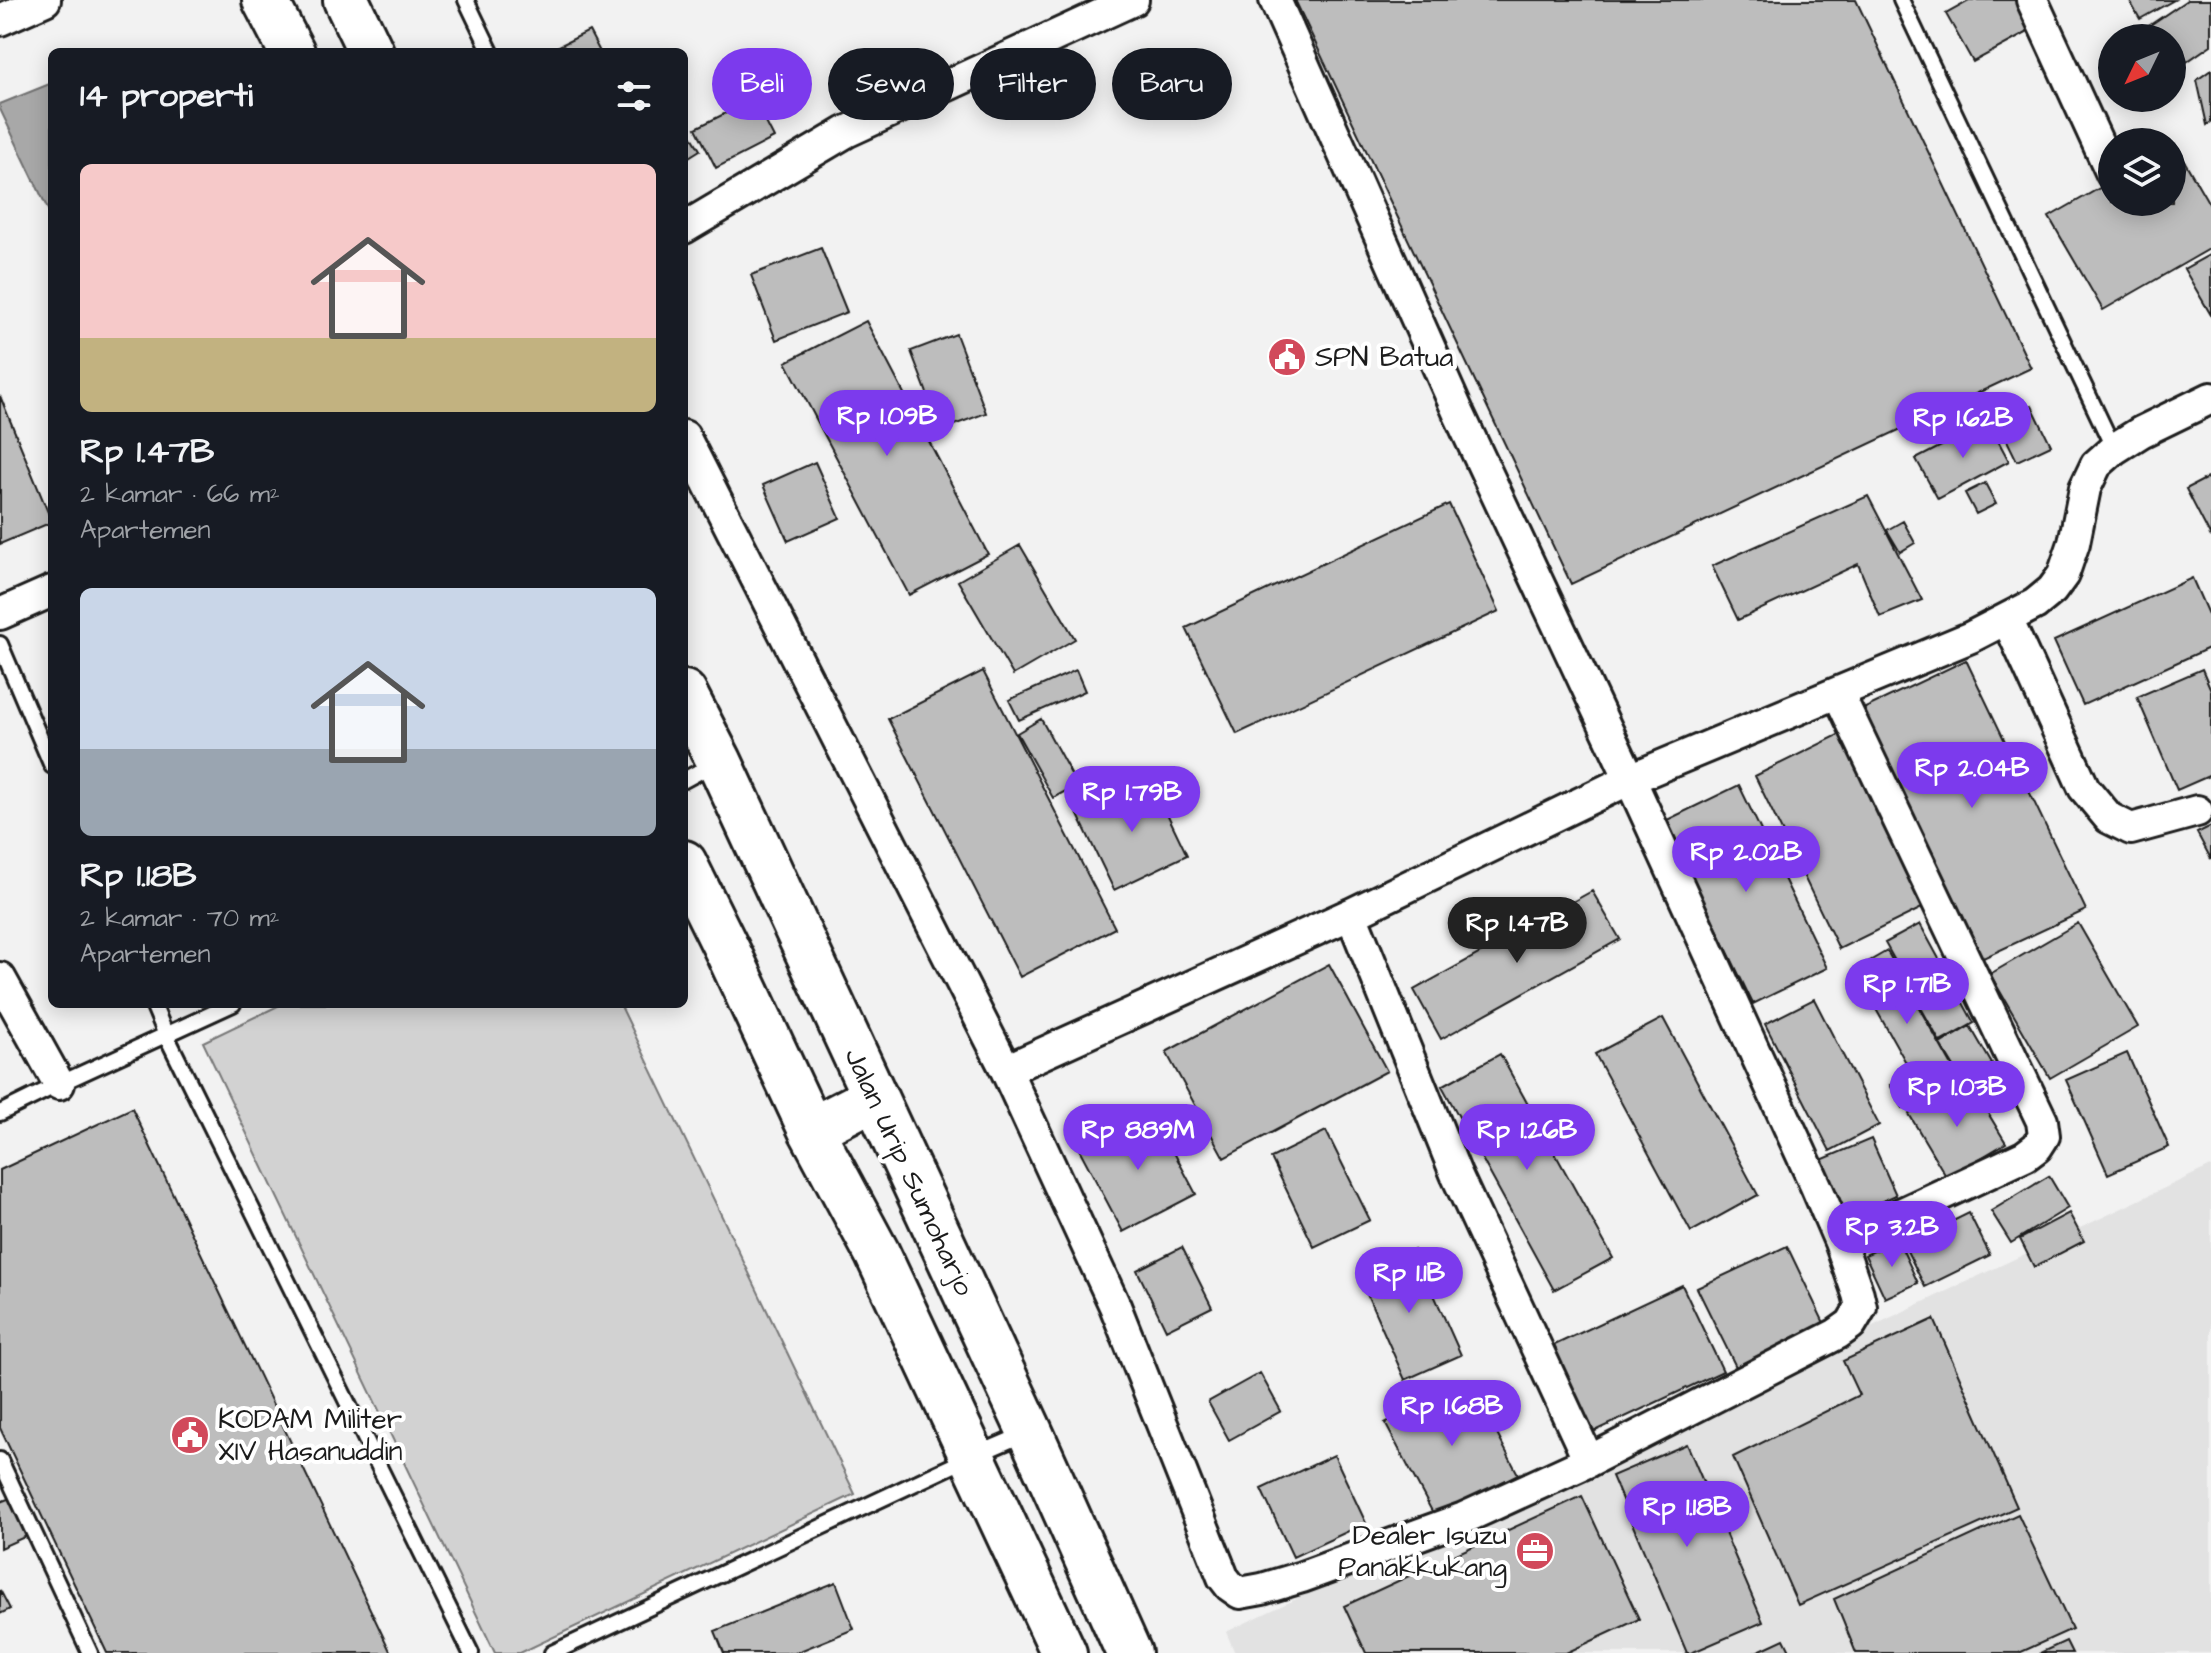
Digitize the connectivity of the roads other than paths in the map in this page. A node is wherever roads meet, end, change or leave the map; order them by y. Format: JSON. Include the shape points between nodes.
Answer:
{"nodes":[{"id":1,"x":45,"y":0,"type":"edge"},
{"id":2,"x":265,"y":0,"type":"edge"},
{"id":3,"x":346,"y":0,"type":"edge"},
{"id":4,"x":466,"y":0,"type":"edge"},
{"id":5,"x":1133,"y":0,"type":"edge"},
{"id":6,"x":1275,"y":0,"type":"edge"},
{"id":7,"x":1901,"y":0,"type":"edge"},
{"id":8,"x":2032,"y":0,"type":"edge"},
{"id":9,"x":0,"y":20,"type":"edge"},
{"id":10,"x":290,"y":48,"type":"edge"},
{"id":11,"x":369,"y":48,"type":"edge"},
{"id":12,"x":489,"y":48,"type":"edge"},
{"id":13,"x":2098,"y":144,"type":"edge"},
{"id":14,"x":688,"y":226,"type":"edge"},
{"id":15,"x":2211,"y":398,"type":"edge"},
{"id":16,"x":688,"y":444,"type":"edge"},
{"id":17,"x":2114,"y":449,"type":"junction"},
{"id":18,"x":48,"y":593,"type":"edge"},
{"id":19,"x":0,"y":614,"type":"edge"},
{"id":20,"x":2007,"y":619,"type":"junction"},
{"id":21,"x":0,"y":644,"type":"edge"},
{"id":22,"x":1838,"y":693,"type":"junction"},
{"id":23,"x":688,"y":710,"type":"edge"},
{"id":24,"x":48,"y":757,"type":"edge"},
{"id":25,"x":702,"y":771,"type":"edge"},
{"id":26,"x":1630,"y":779,"type":"junction"},
{"id":27,"x":2197,"y":811,"type":"dead end"},
{"id":28,"x":688,"y":871,"type":"edge"},
{"id":29,"x":1351,"y":914,"type":"junction"},
{"id":30,"x":0,"y":978,"type":"edge"},
{"id":31,"x":155,"y":1008,"type":"edge"},
{"id":32,"x":224,"y":1008,"type":"edge"},
{"id":33,"x":166,"y":1035,"type":"junction"},
{"id":34,"x":1006,"y":1070,"type":"junction"},
{"id":35,"x":59,"y":1084,"type":"junction"},
{"id":36,"x":875,"y":1097,"type":"junction"},
{"id":37,"x":0,"y":1113,"type":"edge"},
{"id":38,"x":811,"y":1130,"type":"junction"},
{"id":39,"x":1840,"y":1242,"type":"junction"},
{"id":40,"x":1030,"y":1432,"type":"junction"},
{"id":41,"x":971,"y":1457,"type":"junction"},
{"id":42,"x":0,"y":1460,"type":"edge"},
{"id":43,"x":1589,"y":1461,"type":"junction"},
{"id":44,"x":90,"y":1653,"type":"edge"},
{"id":45,"x":471,"y":1653,"type":"edge"},
{"id":46,"x":552,"y":1653,"type":"edge"},
{"id":47,"x":1064,"y":1653,"type":"edge"},
{"id":48,"x":1129,"y":1653,"type":"edge"}],
"edges":[{"from":1,"to":9,"type":"street"},
{"from":2,"to":10,"type":"highway"},
{"from":3,"to":11,"type":"highway"},
{"from":4,"to":12,"type":"lane"},
{"from":5,"to":14,"type":"street","via":[[846,132]]},
{"from":6,"to":26,"type":"street","via":[[1459,414]]},
{"from":7,"to":17,"type":"lane"},
{"from":8,"to":13,"type":"street"},
{"from":15,"to":17,"type":"street"},
{"from":16,"to":34,"type":"street"},
{"from":17,"to":20,"type":"street","via":[[2096,465],[2085,488],[2063,575],[2035,604]]},
{"from":18,"to":19,"type":"street"},
{"from":20,"to":22,"type":"street"},
{"from":20,"to":27,"type":"street","via":[[2084,788],[2109,818],[2131,829]]},
{"from":21,"to":24,"type":"lane"},
{"from":22,"to":26,"type":"street"},
{"from":22,"to":39,"type":"street","via":[[2042,1121],[2044,1136],[2025,1156]]},
{"from":23,"to":25,"type":"highway","name":"Jalan Urip Sumoharjo"},
{"from":25,"to":36,"type":"highway","name":"Jalan Urip Sumoharjo"},
{"from":26,"to":29,"type":"street"},
{"from":26,"to":39,"type":"street"},
{"from":28,"to":38,"type":"highway"},
{"from":29,"to":34,"type":"street"},
{"from":29,"to":43,"type":"street","via":[[1456,1174]]},
{"from":30,"to":35,"type":"street"},
{"from":31,"to":33,"type":"lane"},
{"from":32,"to":33,"type":"lane"},
{"from":33,"to":35,"type":"lane"},
{"from":33,"to":45,"type":"lane"},
{"from":34,"to":43,"type":"street","via":[[1115,1306],[1223,1577],[1234,1590],[1244,1593],[1275,1585],[1405,1540]]},
{"from":35,"to":37,"type":"lane"},
{"from":36,"to":38,"type":"highway"},
{"from":36,"to":40,"type":"highway","name":"Jalan Urip Sumoharjo"},
{"from":38,"to":41,"type":"highway","via":[[877,1253]]},
{"from":39,"to":43,"type":"street","via":[[1861,1307],[1851,1324]]},
{"from":40,"to":41,"type":"lane"},
{"from":40,"to":48,"type":"highway","name":"Jalan Urip Sumoharjo"},
{"from":41,"to":46,"type":"lane"},
{"from":41,"to":47,"type":"highway"},
{"from":42,"to":44,"type":"lane"}]}
